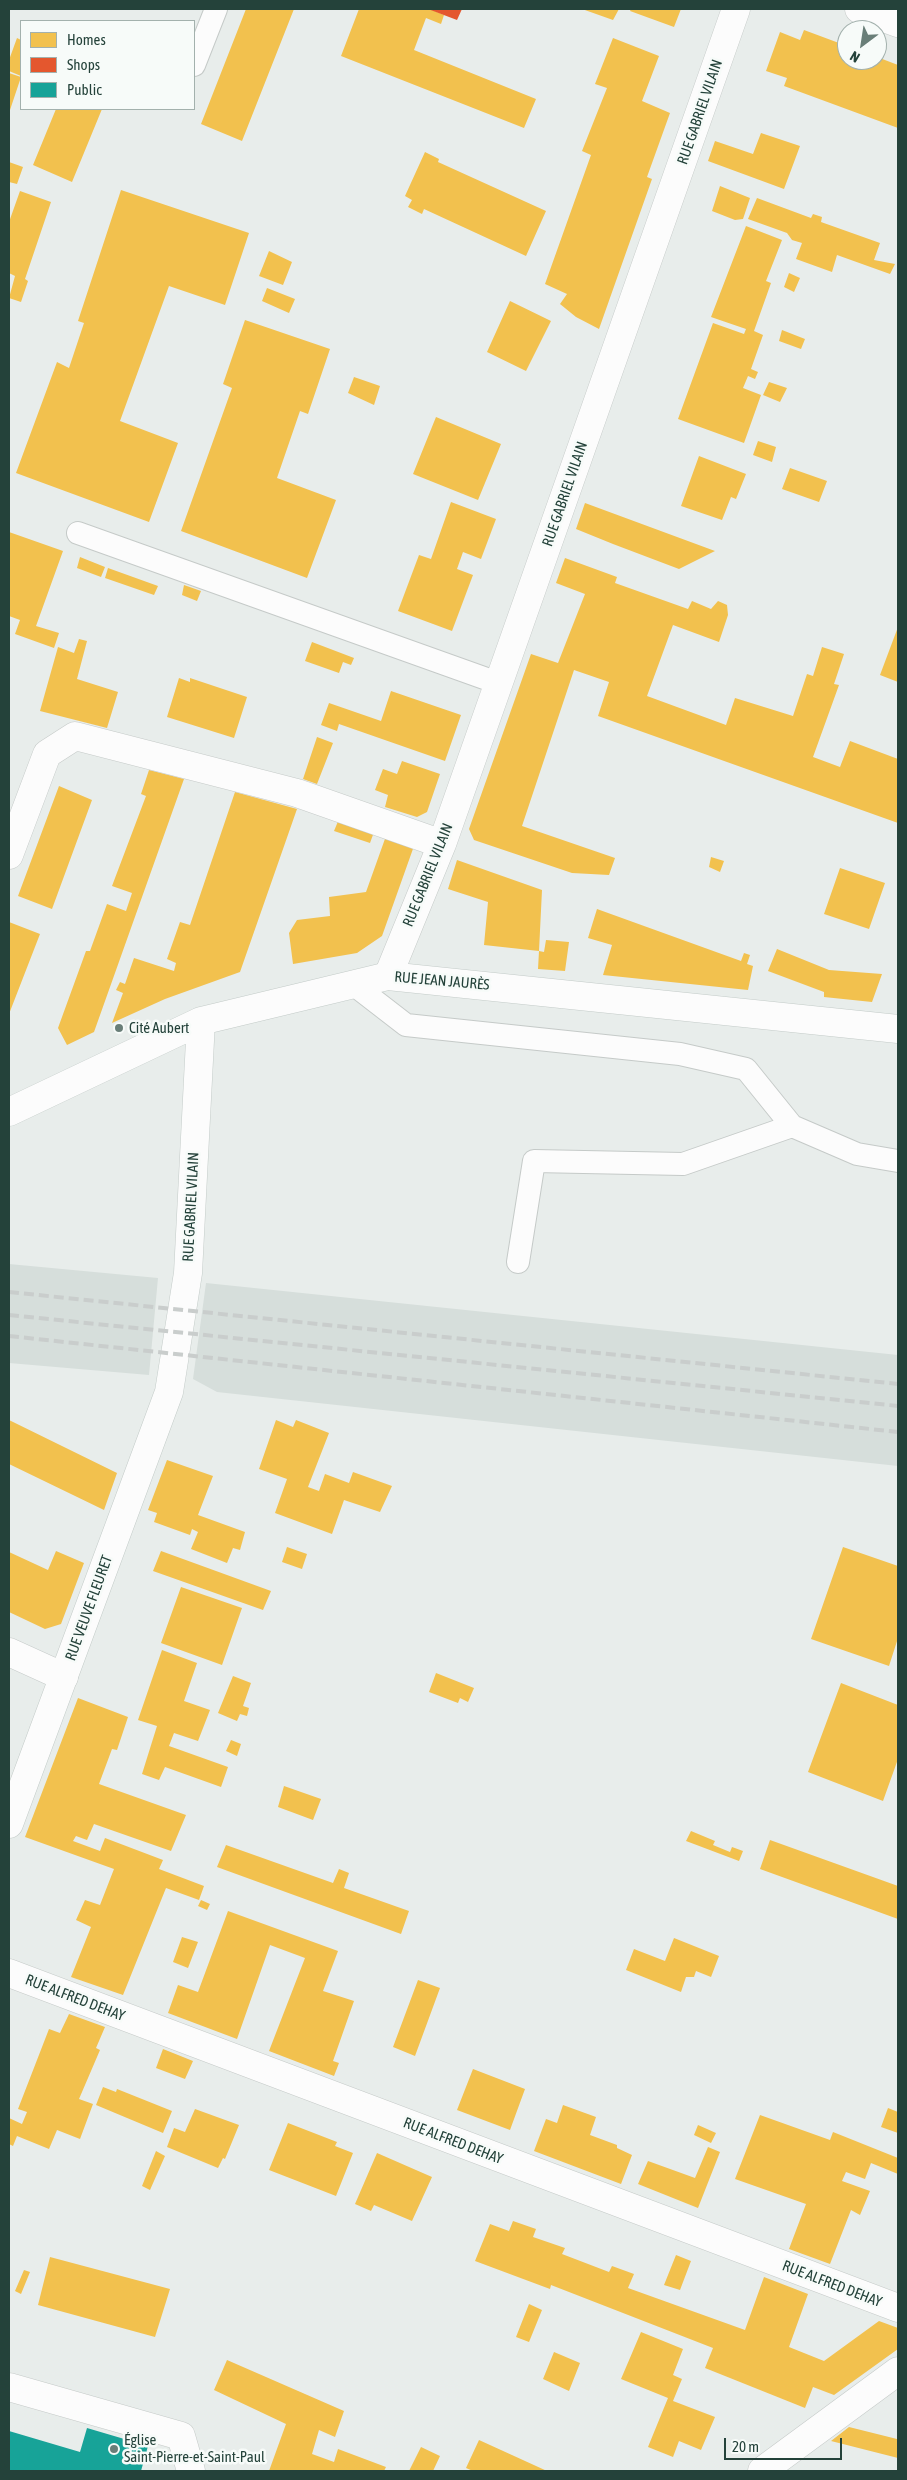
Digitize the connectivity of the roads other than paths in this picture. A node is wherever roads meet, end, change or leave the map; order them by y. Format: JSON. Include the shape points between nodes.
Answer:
{"nodes":[{"id":1,"x":216,"y":9,"type":"edge"},
{"id":2,"x":736,"y":9,"type":"edge"},
{"id":3,"x":859,"y":9,"type":"edge"},
{"id":4,"x":898,"y":23,"type":"edge"},
{"id":5,"x":195,"y":62,"type":"edge"},
{"id":6,"x":78,"y":533,"type":"dead end"},
{"id":7,"x":498,"y":683,"type":"junction"},
{"id":8,"x":442,"y":844,"type":"junction"},
{"id":9,"x":9,"y":855,"type":"edge"},
{"id":10,"x":388,"y":976,"type":"junction"},
{"id":11,"x":353,"y":984,"type":"junction"},
{"id":12,"x":201,"y":1021,"type":"junction"},
{"id":13,"x":898,"y":1029,"type":"edge"},
{"id":14,"x":9,"y":1112,"type":"edge"},
{"id":15,"x":792,"y":1126,"type":"junction"},
{"id":16,"x":898,"y":1162,"type":"edge"},
{"id":17,"x":518,"y":1262,"type":"dead end"},
{"id":18,"x":170,"y":1392,"type":"joint"},
{"id":19,"x":9,"y":1652,"type":"edge"},
{"id":20,"x":64,"y":1677,"type":"junction"},
{"id":21,"x":9,"y":1824,"type":"edge"},
{"id":22,"x":9,"y":1973,"type":"edge"},
{"id":23,"x":898,"y":2308,"type":"edge"},
{"id":24,"x":893,"y":2380,"type":"edge"},
{"id":25,"x":9,"y":2386,"type":"edge"},
{"id":26,"x":191,"y":2471,"type":"edge"},
{"id":27,"x":762,"y":2471,"type":"edge"}],
"edges":[{"from":1,"to":5,"type":"lane"},
{"from":2,"to":7,"type":"street","name":"RUE GABRIEL VILAIN"},
{"from":3,"to":4,"type":"street"},
{"from":6,"to":7,"type":"lane"},
{"from":7,"to":8,"type":"street","name":"RUE GABRIEL VILAIN"},
{"from":8,"to":9,"type":"street","via":[[297,793],[75,736],[47,754]]},
{"from":8,"to":10,"type":"street","name":"RUE GABRIEL VILAIN"},
{"from":10,"to":11,"type":"street","name":"RUE JEAN JAURÈS"},
{"from":10,"to":13,"type":"street","name":"RUE JEAN JAURÈS"},
{"from":11,"to":12,"type":"street","name":"RUE JEAN JAURÈS"},
{"from":11,"to":15,"type":"lane","via":[[406,1025],[680,1054],[746,1069]]},
{"from":12,"to":14,"type":"street","name":"RUE JEAN JAURÈS"},
{"from":12,"to":18,"type":"street","name":"RUE GABRIEL VILAIN","via":[[188,1273]]},
{"from":15,"to":16,"type":"lane","via":[[857,1154]]},
{"from":15,"to":17,"type":"lane","via":[[683,1164],[534,1161]]},
{"from":18,"to":20,"type":"street","name":"RUE VEUVE FLEURET"},
{"from":19,"to":20,"type":"street"},
{"from":20,"to":21,"type":"street","name":"RUE VEUVE FLEURET"},
{"from":22,"to":23,"type":"street","name":"RUE ALFRED DEHAY"},
{"from":24,"to":27,"type":"street"},
{"from":25,"to":26,"type":"street","via":[[181,2436]]}]}
